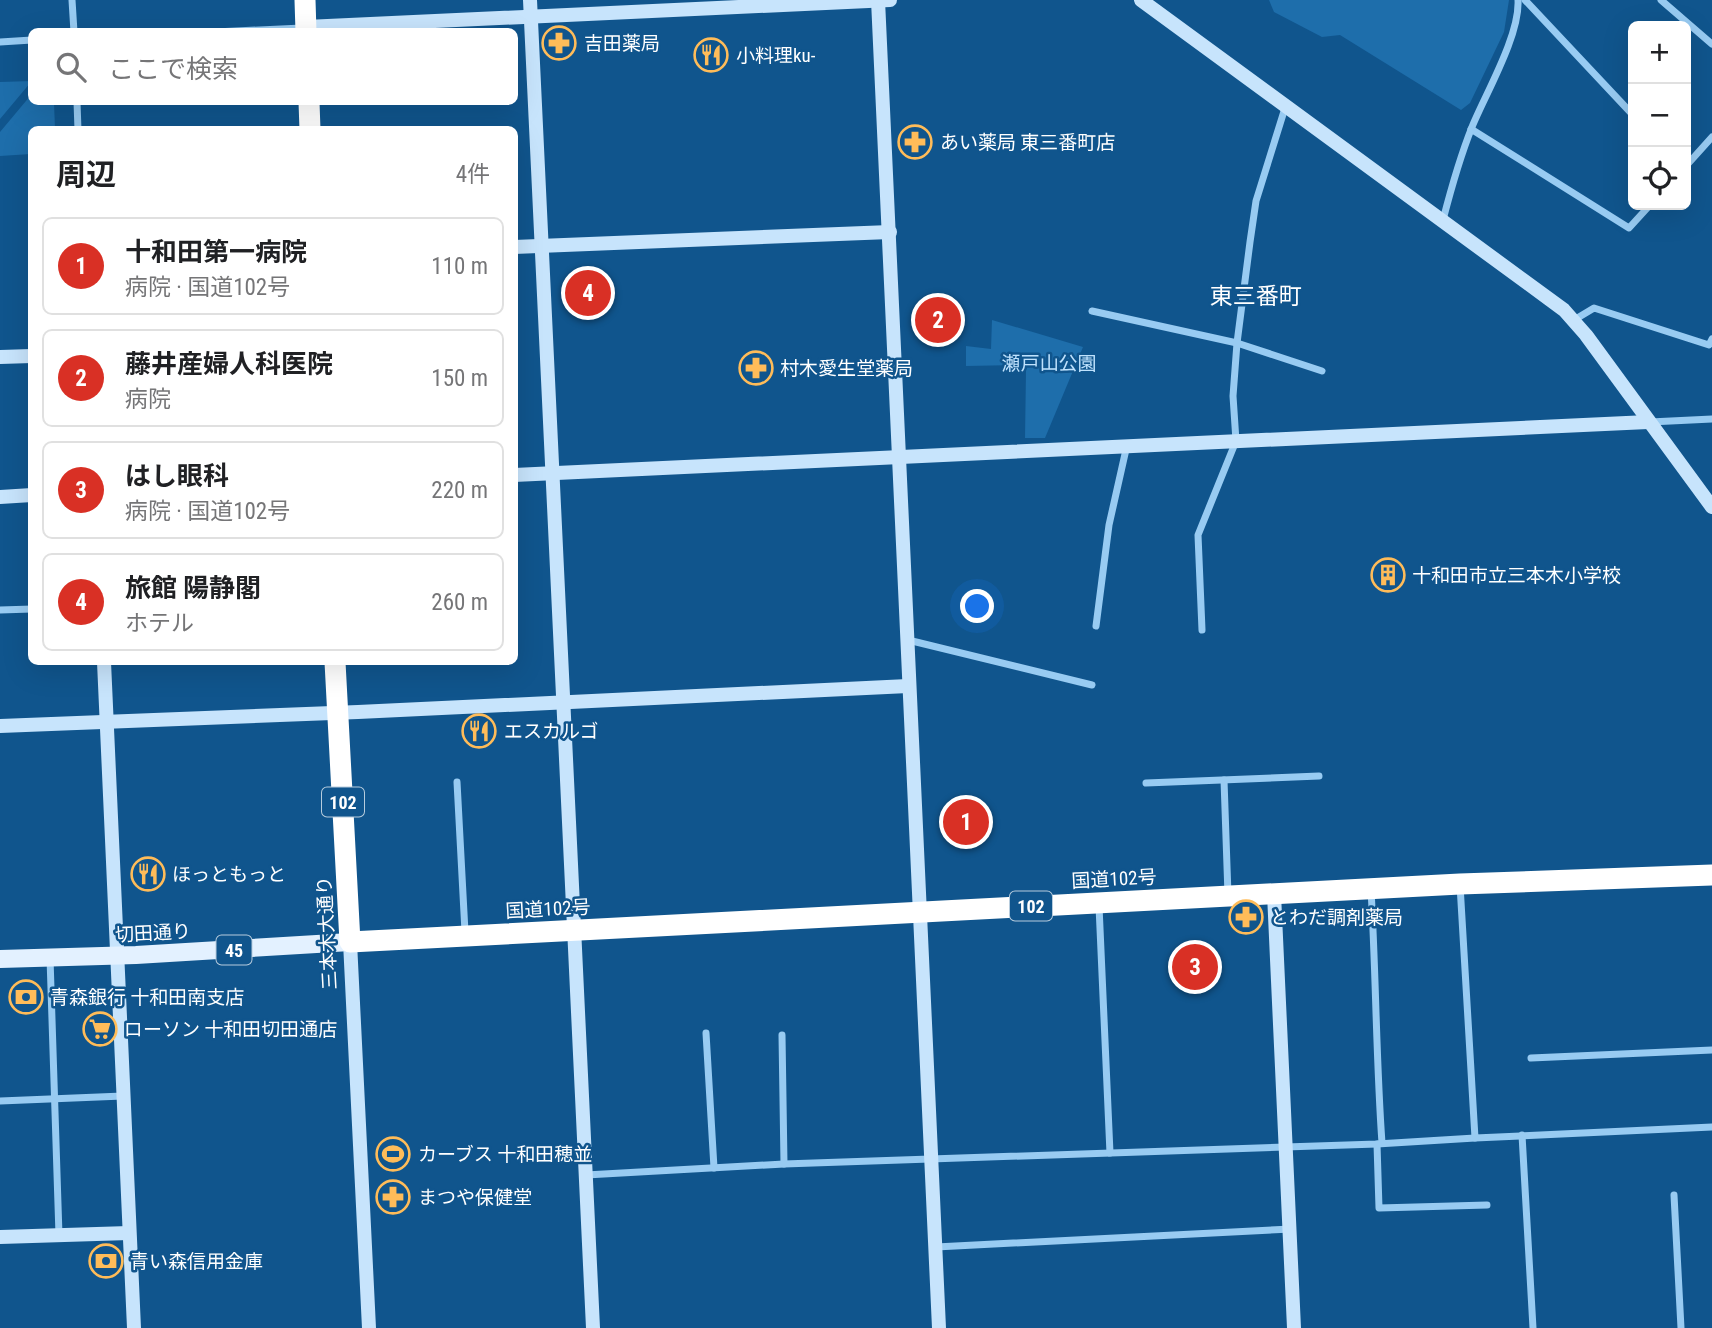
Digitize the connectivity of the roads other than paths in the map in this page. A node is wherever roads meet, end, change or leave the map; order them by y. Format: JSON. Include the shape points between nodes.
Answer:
{"nodes":[{"id":1,"x":72,"y":0,"type":"edge"},
{"id":2,"x":305,"y":0,"type":"edge"},
{"id":3,"x":530,"y":0,"type":"edge"},
{"id":4,"x":878,"y":0,"type":"edge"},
{"id":5,"x":890,"y":0,"type":"edge"},
{"id":6,"x":1141,"y":0,"type":"edge"},
{"id":7,"x":1518,"y":0,"type":"edge"},
{"id":8,"x":1525,"y":0,"type":"edge"},
{"id":9,"x":1661,"y":0,"type":"edge"},
{"id":10,"x":710,"y":4,"type":"edge"},
{"id":11,"x":531,"y":17,"type":"junction"},
{"id":12,"x":74,"y":28,"type":"edge"},
{"id":13,"x":306,"y":28,"type":"edge"},
{"id":14,"x":325,"y":28,"type":"edge"},
{"id":15,"x":28,"y":40,"type":"edge"},
{"id":16,"x":0,"y":42,"type":"edge"},
{"id":17,"x":1712,"y":44,"type":"edge"},
{"id":18,"x":77,"y":105,"type":"edge"},
{"id":19,"x":309,"y":105,"type":"edge"},
{"id":20,"x":1285,"y":108,"type":"junction"},
{"id":21,"x":1628,"y":111,"type":"edge"},
{"id":22,"x":78,"y":126,"type":"edge"},
{"id":23,"x":310,"y":126,"type":"edge"},
{"id":24,"x":1471,"y":129,"type":"junction"},
{"id":25,"x":1712,"y":137,"type":"edge"},
{"id":26,"x":1691,"y":160,"type":"edge"},
{"id":27,"x":1645,"y":210,"type":"edge"},
{"id":28,"x":1443,"y":221,"type":"junction"},
{"id":29,"x":890,"y":232,"type":"junction"},
{"id":30,"x":542,"y":246,"type":"junction"},
{"id":31,"x":518,"y":247,"type":"edge"},
{"id":32,"x":1092,"y":311,"type":"dead end"},
{"id":33,"x":1574,"y":320,"type":"junction"},
{"id":34,"x":1712,"y":339,"type":"edge"},
{"id":35,"x":1237,"y":343,"type":"junction"},
{"id":36,"x":28,"y":356,"type":"edge"},
{"id":37,"x":0,"y":357,"type":"edge"},
{"id":38,"x":1322,"y":371,"type":"dead end"},
{"id":39,"x":1712,"y":419,"type":"edge"},
{"id":40,"x":1648,"y":422,"type":"junction"},
{"id":41,"x":1236,"y":441,"type":"junction"},
{"id":42,"x":1127,"y":445,"type":"junction"},
{"id":43,"x":899,"y":456,"type":"junction"},
{"id":44,"x":553,"y":473,"type":"junction"},
{"id":45,"x":518,"y":475,"type":"edge"},
{"id":46,"x":28,"y":495,"type":"edge"},
{"id":47,"x":0,"y":497,"type":"edge"},
{"id":48,"x":1712,"y":507,"type":"edge"},
{"id":49,"x":28,"y":609,"type":"edge"},
{"id":50,"x":0,"y":610,"type":"edge"},
{"id":51,"x":1096,"y":626,"type":"dead end"},
{"id":52,"x":1202,"y":630,"type":"dead end"},
{"id":53,"x":907,"y":639,"type":"junction"},
{"id":54,"x":104,"y":665,"type":"edge"},
{"id":55,"x":335,"y":665,"type":"edge"},
{"id":56,"x":1092,"y":685,"type":"dead end"},
{"id":57,"x":908,"y":686,"type":"junction"},
{"id":58,"x":565,"y":703,"type":"junction"},
{"id":59,"x":338,"y":713,"type":"junction"},
{"id":60,"x":108,"y":723,"type":"junction"},
{"id":61,"x":0,"y":726,"type":"edge"},
{"id":62,"x":1319,"y":776,"type":"dead end"},
{"id":63,"x":1224,"y":780,"type":"junction"},
{"id":64,"x":457,"y":782,"type":"dead end"},
{"id":65,"x":1146,"y":783,"type":"dead end"},
{"id":66,"x":1712,"y":875,"type":"edge"},
{"id":67,"x":1460,"y":884,"type":"junction"},
{"id":68,"x":1371,"y":889,"type":"junction"},
{"id":69,"x":1274,"y":894,"type":"junction"},
{"id":70,"x":1228,"y":896,"type":"junction"},
{"id":71,"x":1098,"y":902,"type":"junction"},
{"id":72,"x":920,"y":912,"type":"junction"},
{"id":73,"x":575,"y":930,"type":"junction"},
{"id":74,"x":465,"y":936,"type":"junction"},
{"id":75,"x":351,"y":942,"type":"junction"},
{"id":76,"x":116,"y":955,"type":"junction"},
{"id":77,"x":50,"y":957,"type":"junction"},
{"id":78,"x":0,"y":959,"type":"edge"},
{"id":79,"x":706,"y":1033,"type":"dead end"},
{"id":80,"x":782,"y":1035,"type":"dead end"},
{"id":81,"x":1712,"y":1050,"type":"edge"},
{"id":82,"x":1531,"y":1058,"type":"dead end"},
{"id":83,"x":123,"y":1096,"type":"junction"},
{"id":84,"x":55,"y":1097,"type":"junction"},
{"id":85,"x":0,"y":1101,"type":"edge"},
{"id":86,"x":1712,"y":1127,"type":"edge"},
{"id":87,"x":1522,"y":1135,"type":"junction"},
{"id":88,"x":1475,"y":1138,"type":"junction"},
{"id":89,"x":1380,"y":1144,"type":"junction"},
{"id":90,"x":1287,"y":1146,"type":"junction"},
{"id":91,"x":1110,"y":1153,"type":"junction"},
{"id":92,"x":931,"y":1160,"type":"junction"},
{"id":93,"x":784,"y":1164,"type":"junction"},
{"id":94,"x":714,"y":1168,"type":"junction"},
{"id":95,"x":585,"y":1175,"type":"junction"},
{"id":96,"x":1674,"y":1195,"type":"dead end"},
{"id":97,"x":1487,"y":1205,"type":"dead end"},
{"id":98,"x":1291,"y":1229,"type":"junction"},
{"id":99,"x":129,"y":1233,"type":"junction"},
{"id":100,"x":59,"y":1234,"type":"junction"},
{"id":101,"x":0,"y":1237,"type":"edge"},
{"id":102,"x":935,"y":1247,"type":"junction"},
{"id":103,"x":134,"y":1328,"type":"edge"},
{"id":104,"x":369,"y":1328,"type":"edge"},
{"id":105,"x":593,"y":1328,"type":"edge"},
{"id":106,"x":939,"y":1328,"type":"edge"},
{"id":107,"x":1294,"y":1328,"type":"edge"},
{"id":108,"x":1533,"y":1328,"type":"edge"},
{"id":109,"x":1681,"y":1328,"type":"edge"}],
"edges":[{"from":1,"to":12,"type":"street"},
{"from":2,"to":13,"type":"highway"},
{"from":3,"to":11,"type":"street"},
{"from":4,"to":5,"type":"street"},
{"from":4,"to":10,"type":"street"},
{"from":4,"to":29,"type":"street"},
{"from":6,"to":20,"type":"street"},
{"from":7,"to":24,"type":"street","via":[[1511,34]]},
{"from":8,"to":21,"type":"street"},
{"from":9,"to":17,"type":"street"},
{"from":10,"to":11,"type":"street"},
{"from":11,"to":14,"type":"street"},
{"from":11,"to":30,"type":"street"},
{"from":15,"to":16,"type":"street"},
{"from":18,"to":22,"type":"street"},
{"from":19,"to":23,"type":"highway"},
{"from":20,"to":28,"type":"street"},
{"from":20,"to":35,"type":"street","via":[[1256,201]]},
{"from":24,"to":27,"type":"street","via":[[1629,228]]},
{"from":24,"to":28,"type":"street"},
{"from":25,"to":26,"type":"street"},
{"from":28,"to":33,"type":"street"},
{"from":29,"to":30,"type":"street"},
{"from":29,"to":43,"type":"street"},
{"from":30,"to":31,"type":"street"},
{"from":30,"to":44,"type":"street"},
{"from":32,"to":35,"type":"street"},
{"from":33,"to":34,"type":"street","via":[[1594,308],[1709,345]]},
{"from":33,"to":40,"type":"street"},
{"from":35,"to":38,"type":"street"},
{"from":35,"to":41,"type":"street"},
{"from":36,"to":37,"type":"street"},
{"from":39,"to":40,"type":"street"},
{"from":40,"to":41,"type":"street"},
{"from":40,"to":48,"type":"street"},
{"from":41,"to":42,"type":"street"},
{"from":41,"to":52,"type":"street","via":[[1198,535]]},
{"from":42,"to":43,"type":"street"},
{"from":42,"to":51,"type":"street","via":[[1109,525]]},
{"from":43,"to":44,"type":"street"},
{"from":43,"to":53,"type":"street"},
{"from":44,"to":45,"type":"street"},
{"from":44,"to":58,"type":"street"},
{"from":46,"to":47,"type":"street"},
{"from":49,"to":50,"type":"street"},
{"from":53,"to":56,"type":"street"},
{"from":53,"to":57,"type":"street"},
{"from":54,"to":60,"type":"street"},
{"from":55,"to":59,"type":"highway","name":"三本木大通り","number":"102"},
{"from":57,"to":58,"type":"street"},
{"from":57,"to":72,"type":"street"},
{"from":58,"to":59,"type":"street"},
{"from":58,"to":73,"type":"street"},
{"from":59,"to":60,"type":"street"},
{"from":59,"to":75,"type":"highway","name":"三本木大通り","number":"102"},
{"from":60,"to":61,"type":"street"},
{"from":60,"to":76,"type":"street"},
{"from":62,"to":63,"type":"street"},
{"from":63,"to":65,"type":"street"},
{"from":63,"to":70,"type":"street"},
{"from":64,"to":74,"type":"street"},
{"from":66,"to":67,"type":"highway","name":"国道102号","number":"102"},
{"from":67,"to":68,"type":"highway","name":"国道102号","number":"102"},
{"from":67,"to":88,"type":"street"},
{"from":68,"to":69,"type":"highway","name":"国道102号","number":"102"},
{"from":68,"to":89,"type":"street"},
{"from":69,"to":70,"type":"highway","name":"国道102号","number":"102"},
{"from":69,"to":90,"type":"street"},
{"from":70,"to":71,"type":"highway","name":"国道102号","number":"102"},
{"from":71,"to":72,"type":"highway","name":"国道102号","number":"102"},
{"from":71,"to":91,"type":"street"},
{"from":72,"to":73,"type":"highway","name":"国道102号","number":"102"},
{"from":72,"to":92,"type":"street"},
{"from":73,"to":74,"type":"highway","name":"国道102号","number":"102"},
{"from":73,"to":95,"type":"street"},
{"from":74,"to":75,"type":"highway","name":"国道102号","number":"102"},
{"from":75,"to":76,"type":"main road","name":"切田通り","number":"45"},
{"from":75,"to":104,"type":"street","name":"三本木大通り"},
{"from":76,"to":77,"type":"main road","name":"切田通り","number":"45"},
{"from":76,"to":83,"type":"street"},
{"from":77,"to":78,"type":"main road","name":"切田通り","number":"45"},
{"from":77,"to":84,"type":"street"},
{"from":79,"to":94,"type":"street"},
{"from":80,"to":93,"type":"street"},
{"from":81,"to":82,"type":"street"},
{"from":83,"to":84,"type":"street"},
{"from":83,"to":99,"type":"street"},
{"from":84,"to":85,"type":"street"},
{"from":84,"to":100,"type":"street"},
{"from":86,"to":87,"type":"street"},
{"from":87,"to":88,"type":"street"},
{"from":87,"to":108,"type":"street"},
{"from":88,"to":89,"type":"street"},
{"from":89,"to":90,"type":"street"},
{"from":89,"to":97,"type":"street","via":[[1379,1208]]},
{"from":90,"to":91,"type":"street"},
{"from":90,"to":98,"type":"street"},
{"from":91,"to":92,"type":"street"},
{"from":92,"to":93,"type":"street"},
{"from":92,"to":102,"type":"street"},
{"from":93,"to":94,"type":"street"},
{"from":94,"to":95,"type":"street"},
{"from":95,"to":105,"type":"street"},
{"from":96,"to":109,"type":"street"},
{"from":98,"to":102,"type":"street"},
{"from":98,"to":107,"type":"street"},
{"from":99,"to":100,"type":"street"},
{"from":99,"to":103,"type":"street"},
{"from":100,"to":101,"type":"street"},
{"from":102,"to":106,"type":"street"}]}
